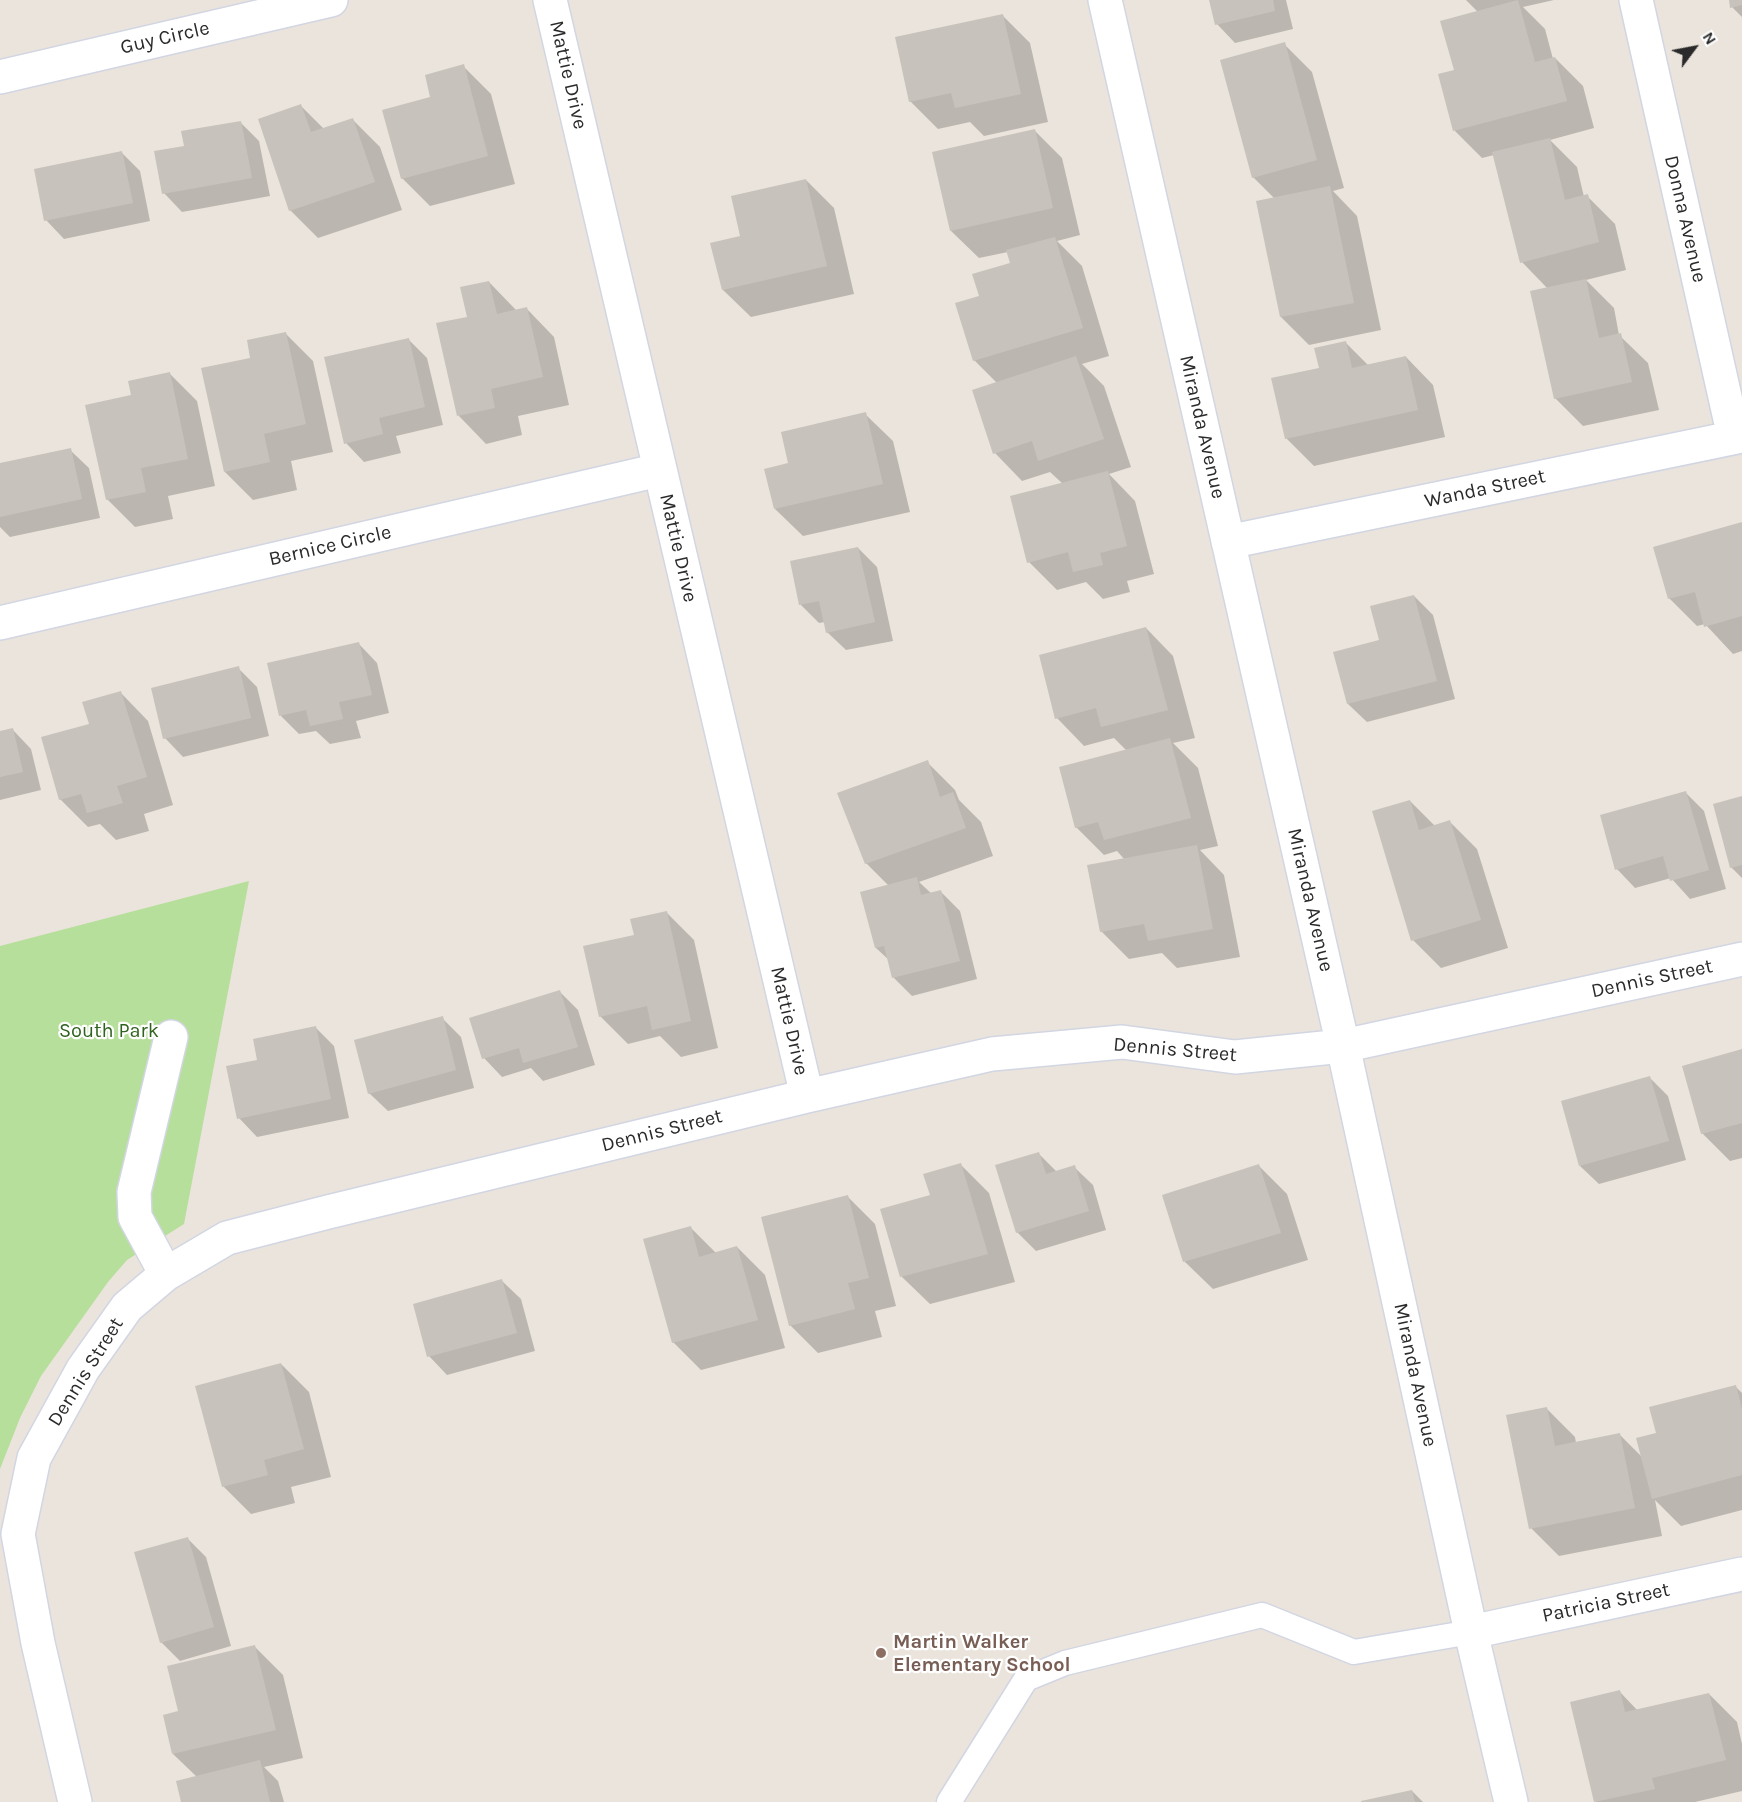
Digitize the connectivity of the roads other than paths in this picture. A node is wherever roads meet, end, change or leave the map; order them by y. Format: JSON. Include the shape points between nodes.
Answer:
{"nodes":[{"id":1,"x":331,"y":0,"type":"edge"},
{"id":2,"x":550,"y":0,"type":"edge"},
{"id":3,"x":1105,"y":0,"type":"edge"},
{"id":4,"x":1636,"y":0,"type":"edge"},
{"id":5,"x":0,"y":77,"type":"edge"},
{"id":6,"x":1738,"y":436,"type":"edge"},
{"id":7,"x":659,"y":470,"type":"junction"},
{"id":8,"x":1228,"y":542,"type":"junction"},
{"id":9,"x":0,"y":623,"type":"edge"},
{"id":10,"x":1742,"y":959,"type":"edge"},
{"id":11,"x":171,"y":1037,"type":"dead end"},
{"id":12,"x":1343,"y":1046,"type":"junction"},
{"id":13,"x":807,"y":1096,"type":"junction"},
{"id":14,"x":166,"y":1274,"type":"junction"},
{"id":15,"x":1742,"y":1574,"type":"edge"},
{"id":16,"x":1471,"y":1632,"type":"junction"},
{"id":17,"x":75,"y":1802,"type":"edge"},
{"id":18,"x":950,"y":1802,"type":"edge"},
{"id":19,"x":1510,"y":1802,"type":"edge"}],
"edges":[{"from":1,"to":5,"type":"street","name":"Guy Circle"},
{"from":2,"to":7,"type":"street","name":"Mattie Drive"},
{"from":3,"to":8,"type":"street","name":"Miranda Avenue"},
{"from":4,"to":6,"type":"street","name":"Donna Avenue"},
{"from":6,"to":8,"type":"street","name":"Wanda Street"},
{"from":7,"to":9,"type":"street","name":"Bernice Circle"},
{"from":7,"to":13,"type":"street","name":"Mattie Drive"},
{"from":8,"to":12,"type":"street","name":"Miranda Avenue"},
{"from":10,"to":12,"type":"street","name":"Dennis Street"},
{"from":11,"to":14,"type":"street","via":[[134,1192],[135,1217]]},
{"from":12,"to":13,"type":"street","name":"Dennis Street","via":[[1235,1057],[1122,1042],[992,1054]]},
{"from":12,"to":16,"type":"street","name":"Miranda Avenue"},
{"from":13,"to":14,"type":"street","name":"Dennis Street","via":[[227,1238]]},
{"from":14,"to":17,"type":"street","name":"Dennis Street","via":[[127,1307],[83,1369],[34,1458],[18,1534],[38,1643]]},
{"from":15,"to":16,"type":"street","name":"Patricia Street"},
{"from":16,"to":18,"type":"lane","via":[[1354,1652],[1262,1615],[1065,1663],[1026,1679]]},
{"from":16,"to":19,"type":"street","name":"Miranda Avenue"}]}
